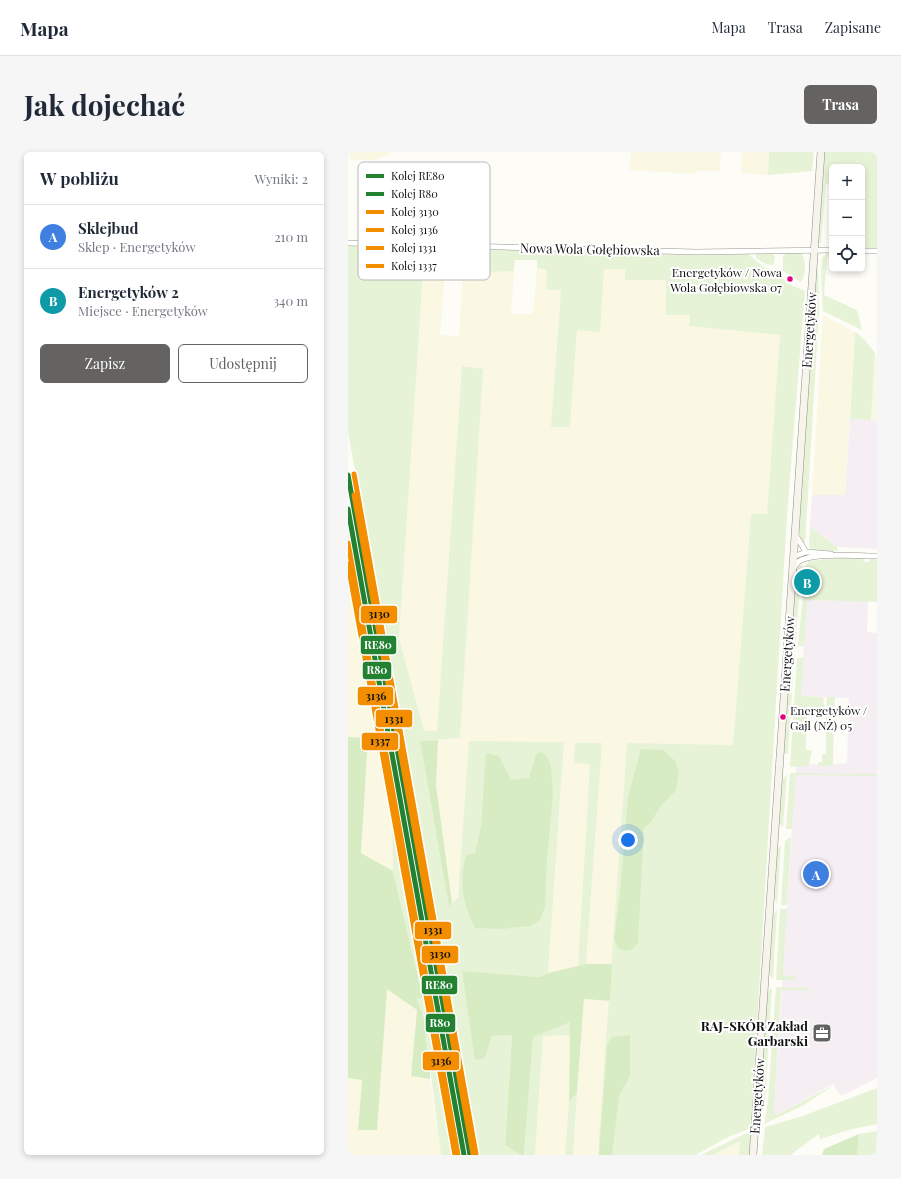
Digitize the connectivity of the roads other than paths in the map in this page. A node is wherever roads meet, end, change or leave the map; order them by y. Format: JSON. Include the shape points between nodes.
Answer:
{"nodes":[{"id":1,"x":821,"y":152,"type":"edge"},
{"id":2,"x":348,"y":243,"type":"edge"},
{"id":3,"x":358,"y":243,"type":"edge"},
{"id":4,"x":490,"y":247,"type":"edge"},
{"id":5,"x":814,"y":250,"type":"junction"},
{"id":6,"x":829,"y":250,"type":"edge"},
{"id":7,"x":865,"y":251,"type":"edge"},
{"id":8,"x":877,"y":251,"type":"edge"},
{"id":9,"x":795,"y":532,"type":"junction"},
{"id":10,"x":806,"y":552,"type":"junction"},
{"id":11,"x":841,"y":555,"type":"junction"},
{"id":12,"x":793,"y":556,"type":"junction"},
{"id":13,"x":877,"y":556,"type":"edge"},
{"id":14,"x":806,"y":559,"type":"junction"},
{"id":15,"x":792,"y":571,"type":"junction"},
{"id":16,"x":753,"y":1155,"type":"edge"}],
"edges":[{"from":1,"to":5,"type":"main road","name":"Energetyków"},
{"from":2,"to":3,"type":"street","name":"Nowa Wola Gołębiowska"},
{"from":4,"to":5,"type":"street","name":"Nowa Wola Gołębiowska","via":[[697,252]]},
{"from":5,"to":6,"type":"street","name":"Nowa Wola Gołębiowska"},
{"from":5,"to":9,"type":"main road","name":"Energetyków"},
{"from":7,"to":8,"type":"street"},
{"from":9,"to":10,"type":"street"},
{"from":9,"to":12,"type":"main road","name":"Energetyków"},
{"from":10,"to":11,"type":"street"},
{"from":10,"to":12,"type":"street"},
{"from":11,"to":13,"type":"street"},
{"from":11,"to":14,"type":"street"},
{"from":12,"to":14,"type":"street"},
{"from":12,"to":15,"type":"main road","name":"Energetyków"},
{"from":14,"to":15,"type":"street","via":[[798,563]]},
{"from":15,"to":16,"type":"main road","name":"Energetyków"}]}
